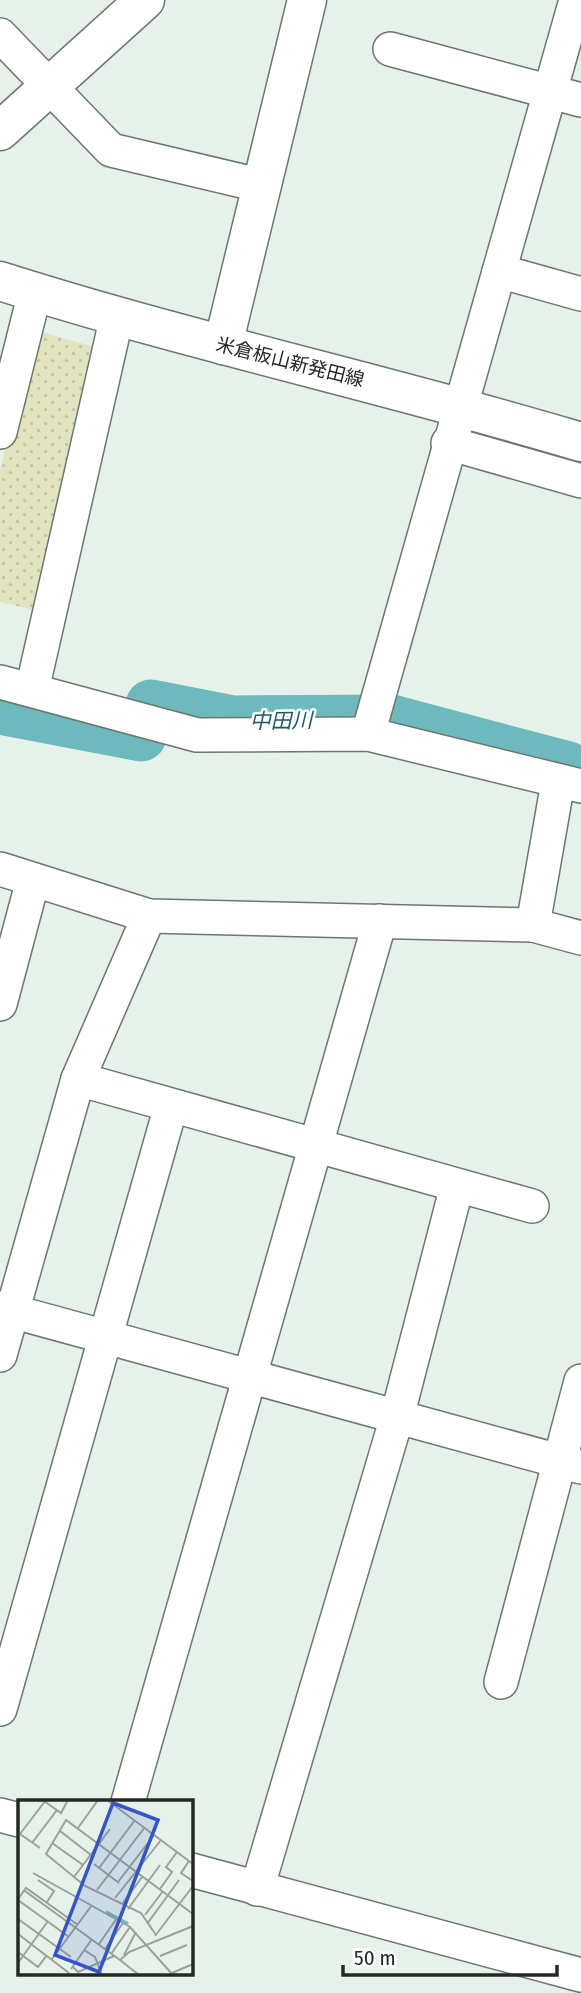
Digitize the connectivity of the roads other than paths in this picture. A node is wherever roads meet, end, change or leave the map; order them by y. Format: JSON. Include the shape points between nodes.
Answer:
{"nodes":[{"id":1,"x":145,"y":0,"type":"edge"},
{"id":2,"x":307,"y":0,"type":"edge"},
{"id":3,"x":576,"y":0,"type":"edge"},
{"id":4,"x":0,"y":35,"type":"edge"},
{"id":5,"x":390,"y":49,"type":"dead end"},
{"id":6,"x":48,"y":88,"type":"junction"},
{"id":7,"x":566,"y":96,"type":"edge"},
{"id":8,"x":0,"y":131,"type":"edge"},
{"id":9,"x":263,"y":186,"type":"junction"},
{"id":10,"x":499,"y":271,"type":"junction"},
{"id":11,"x":17,"y":286,"type":"edge"},
{"id":12,"x":581,"y":294,"type":"edge"},
{"id":13,"x":117,"y":316,"type":"junction"},
{"id":14,"x":223,"y":345,"type":"junction"},
{"id":15,"x":460,"y":406,"type":"junction"},
{"id":16,"x":0,"y":432,"type":"edge"},
{"id":17,"x":581,"y":442,"type":"edge"},
{"id":18,"x":448,"y":443,"type":"junction"},
{"id":19,"x":581,"y":481,"type":"edge"},
{"id":20,"x":0,"y":682,"type":"edge"},
{"id":21,"x":32,"y":690,"type":"junction"},
{"id":22,"x":368,"y":734,"type":"junction"},
{"id":23,"x":570,"y":784,"type":"edge"},
{"id":24,"x":0,"y":869,"type":"edge"},
{"id":25,"x":33,"y":880,"type":"junction"},
{"id":26,"x":149,"y":916,"type":"junction"},
{"id":27,"x":380,"y":921,"type":"junction"},
{"id":28,"x":533,"y":925,"type":"junction"},
{"id":29,"x":581,"y":938,"type":"edge"},
{"id":30,"x":0,"y":1004,"type":"edge"},
{"id":31,"x":78,"y":1079,"type":"junction"},
{"id":32,"x":171,"y":1106,"type":"junction"},
{"id":33,"x":316,"y":1148,"type":"junction"},
{"id":34,"x":457,"y":1186,"type":"junction"},
{"id":35,"x":531,"y":1206,"type":"dead end"},
{"id":36,"x":6,"y":1309,"type":"edge"},
{"id":37,"x":105,"y":1336,"type":"junction"},
{"id":38,"x":0,"y":1355,"type":"edge"},
{"id":39,"x":250,"y":1376,"type":"junction"},
{"id":40,"x":581,"y":1381,"type":"edge"},
{"id":41,"x":397,"y":1417,"type":"junction"},
{"id":42,"x":570,"y":1464,"type":"edge"},
{"id":43,"x":500,"y":1682,"type":"dead end"},
{"id":44,"x":0,"y":1709,"type":"edge"},
{"id":45,"x":129,"y":1800,"type":"edge"},
{"id":46,"x":0,"y":1815,"type":"edge"},
{"id":47,"x":18,"y":1821,"type":"edge"},
{"id":48,"x":192,"y":1870,"type":"edge"},
{"id":49,"x":257,"y":1889,"type":"junction"},
{"id":50,"x":581,"y":1975,"type":"edge"}],
"edges":[{"from":1,"to":6,"type":"main road"},
{"from":2,"to":9,"type":"main road"},
{"from":3,"to":7,"type":"street"},
{"from":4,"to":6,"type":"street"},
{"from":5,"to":7,"type":"street"},
{"from":6,"to":8,"type":"main road"},
{"from":6,"to":9,"type":"street","via":[[111,150]]},
{"from":7,"to":10,"type":"street"},
{"from":9,"to":14,"type":"main road"},
{"from":10,"to":12,"type":"street"},
{"from":10,"to":15,"type":"street"},
{"from":11,"to":13,"type":"main road","name":"米倉板山新発田線"},
{"from":11,"to":16,"type":"street"},
{"from":13,"to":14,"type":"main road","name":"米倉板山新発田線"},
{"from":13,"to":21,"type":"street"},
{"from":14,"to":15,"type":"main road","name":"米倉板山新発田線"},
{"from":15,"to":17,"type":"main road","name":"米倉板山新発田線"},
{"from":15,"to":18,"type":"street"},
{"from":18,"to":19,"type":"street"},
{"from":18,"to":22,"type":"street"},
{"from":20,"to":21,"type":"street"},
{"from":21,"to":22,"type":"street","via":[[197,735]]},
{"from":22,"to":23,"type":"street"},
{"from":23,"to":28,"type":"street"},
{"from":24,"to":25,"type":"street"},
{"from":25,"to":26,"type":"street"},
{"from":25,"to":30,"type":"street"},
{"from":26,"to":27,"type":"street"},
{"from":26,"to":31,"type":"street"},
{"from":27,"to":28,"type":"street"},
{"from":27,"to":33,"type":"street"},
{"from":28,"to":29,"type":"street"},
{"from":31,"to":32,"type":"street"},
{"from":31,"to":36,"type":"street"},
{"from":32,"to":33,"type":"street"},
{"from":32,"to":37,"type":"street"},
{"from":33,"to":34,"type":"street"},
{"from":33,"to":39,"type":"street"},
{"from":34,"to":35,"type":"street"},
{"from":34,"to":41,"type":"street"},
{"from":36,"to":37,"type":"street"},
{"from":36,"to":38,"type":"street"},
{"from":37,"to":39,"type":"street"},
{"from":37,"to":44,"type":"street"},
{"from":39,"to":41,"type":"street"},
{"from":39,"to":45,"type":"street"},
{"from":40,"to":42,"type":"street"},
{"from":41,"to":42,"type":"street"},
{"from":41,"to":49,"type":"street"},
{"from":42,"to":43,"type":"street"},
{"from":46,"to":47,"type":"street"},
{"from":48,"to":49,"type":"street"},
{"from":49,"to":50,"type":"street"}]}
